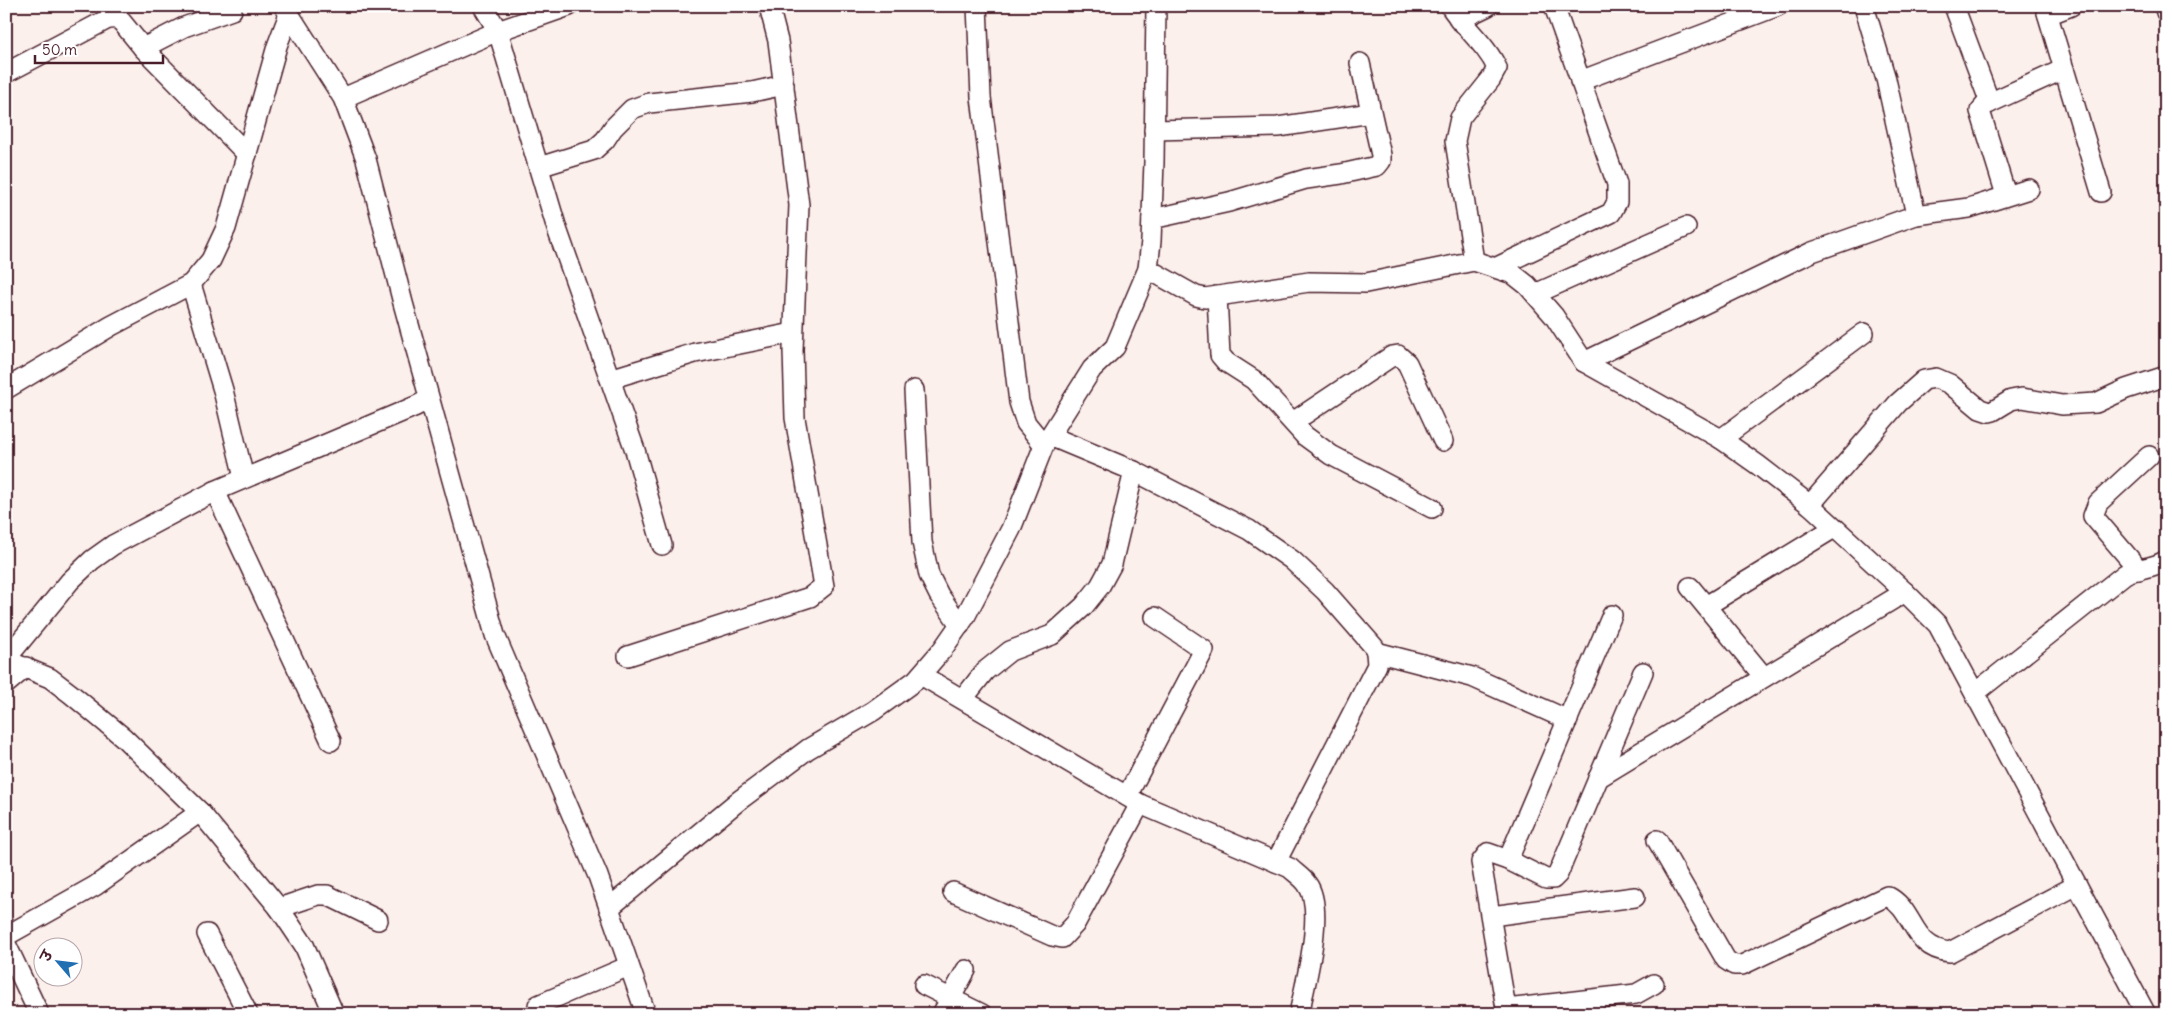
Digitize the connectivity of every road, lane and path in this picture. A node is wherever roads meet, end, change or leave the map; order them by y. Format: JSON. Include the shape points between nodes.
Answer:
{"nodes":[{"id":1,"x":483,"y":6,"type":"edge"},
{"id":2,"x":569,"y":6,"type":"edge"},
{"id":3,"x":769,"y":6,"type":"edge"},
{"id":4,"x":977,"y":6,"type":"edge"},
{"id":5,"x":1156,"y":6,"type":"edge"},
{"id":6,"x":1488,"y":6,"type":"edge"},
{"id":7,"x":1554,"y":6,"type":"edge"},
{"id":8,"x":1778,"y":6,"type":"edge"},
{"id":9,"x":1864,"y":6,"type":"edge"},
{"id":10,"x":1954,"y":6,"type":"edge"},
{"id":11,"x":2071,"y":6,"type":"edge"},
{"id":12,"x":2164,"y":6,"type":"edge"},
{"id":13,"x":232,"y":10,"type":"dead end"},
{"id":14,"x":287,"y":10,"type":"edge"},
{"id":15,"x":2046,"y":11,"type":"edge"},
{"id":16,"x":1746,"y":12,"type":"edge"},
{"id":17,"x":2166,"y":12,"type":"edge"},
{"id":18,"x":1454,"y":13,"type":"edge"},
{"id":19,"x":498,"y":31,"type":"junction"},
{"id":20,"x":143,"y":48,"type":"junction"},
{"id":21,"x":1360,"y":63,"type":"dead end"},
{"id":22,"x":2064,"y":69,"type":"junction"},
{"id":23,"x":6,"y":73,"type":"edge"},
{"id":24,"x":1580,"y":81,"type":"junction"},
{"id":25,"x":784,"y":84,"type":"junction"},
{"id":26,"x":343,"y":98,"type":"junction"},
{"id":27,"x":1990,"y":102,"type":"junction"},
{"id":28,"x":1372,"y":112,"type":"junction"},
{"id":29,"x":1154,"y":130,"type":"junction"},
{"id":30,"x":247,"y":154,"type":"junction"},
{"id":31,"x":539,"y":168,"type":"junction"},
{"id":32,"x":2029,"y":189,"type":"dead end"},
{"id":33,"x":2102,"y":192,"type":"dead end"},
{"id":34,"x":2006,"y":196,"type":"junction"},
{"id":35,"x":1916,"y":215,"type":"junction"},
{"id":36,"x":1152,"y":219,"type":"junction"},
{"id":37,"x":1686,"y":227,"type":"dead end"},
{"id":38,"x":1474,"y":261,"type":"junction"},
{"id":39,"x":1497,"y":267,"type":"junction"},
{"id":40,"x":1148,"y":269,"type":"junction"},
{"id":41,"x":191,"y":284,"type":"junction"},
{"id":42,"x":1535,"y":294,"type":"junction"},
{"id":43,"x":1217,"y":296,"type":"junction"},
{"id":44,"x":793,"y":333,"type":"junction"},
{"id":45,"x":1864,"y":333,"type":"dead end"},
{"id":46,"x":1584,"y":362,"type":"junction"},
{"id":47,"x":2166,"y":376,"type":"edge"},
{"id":48,"x":610,"y":379,"type":"junction"},
{"id":49,"x":6,"y":389,"type":"edge"},
{"id":50,"x":914,"y":390,"type":"dead end"},
{"id":51,"x":429,"y":399,"type":"junction"},
{"id":52,"x":1293,"y":422,"type":"junction"},
{"id":53,"x":1721,"y":439,"type":"junction"},
{"id":54,"x":1047,"y":440,"type":"junction"},
{"id":55,"x":1442,"y":441,"type":"dead end"},
{"id":56,"x":2149,"y":456,"type":"dead end"},
{"id":57,"x":1134,"y":471,"type":"junction"},
{"id":58,"x":244,"y":478,"type":"junction"},
{"id":59,"x":215,"y":491,"type":"junction"},
{"id":60,"x":1810,"y":505,"type":"junction"},
{"id":61,"x":1432,"y":508,"type":"dead end"},
{"id":62,"x":1834,"y":528,"type":"junction"},
{"id":63,"x":662,"y":545,"type":"dead end"},
{"id":64,"x":2166,"y":560,"type":"edge"},
{"id":65,"x":2138,"y":570,"type":"junction"},
{"id":66,"x":1690,"y":587,"type":"dead end"},
{"id":67,"x":1905,"y":592,"type":"junction"},
{"id":68,"x":1706,"y":606,"type":"junction"},
{"id":69,"x":1612,"y":615,"type":"dead end"},
{"id":70,"x":1155,"y":618,"type":"dead end"},
{"id":71,"x":960,"y":625,"type":"junction"},
{"id":72,"x":1376,"y":652,"type":"junction"},
{"id":73,"x":628,"y":656,"type":"dead end"},
{"id":74,"x":6,"y":660,"type":"edge"},
{"id":75,"x":26,"y":667,"type":"junction"},
{"id":76,"x":1643,"y":672,"type":"dead end"},
{"id":77,"x":921,"y":675,"type":"junction"},
{"id":78,"x":1764,"y":677,"type":"junction"},
{"id":79,"x":6,"y":684,"type":"edge"},
{"id":80,"x":1975,"y":693,"type":"junction"},
{"id":81,"x":963,"y":699,"type":"junction"},
{"id":82,"x":1568,"y":720,"type":"junction"},
{"id":83,"x":331,"y":741,"type":"dead end"},
{"id":84,"x":1598,"y":778,"type":"junction"},
{"id":85,"x":1133,"y":800,"type":"junction"},
{"id":86,"x":200,"y":812,"type":"junction"},
{"id":87,"x":1657,"y":840,"type":"dead end"},
{"id":88,"x":1508,"y":860,"type":"junction"},
{"id":89,"x":1276,"y":862,"type":"junction"},
{"id":90,"x":2077,"y":885,"type":"junction"},
{"id":91,"x":953,"y":892,"type":"dead end"},
{"id":92,"x":1635,"y":897,"type":"dead end"},
{"id":93,"x":279,"y":908,"type":"junction"},
{"id":94,"x":609,"y":908,"type":"junction"},
{"id":95,"x":1491,"y":916,"type":"junction"},
{"id":96,"x":378,"y":920,"type":"dead end"},
{"id":97,"x":207,"y":934,"type":"dead end"},
{"id":98,"x":6,"y":936,"type":"edge"},
{"id":99,"x":6,"y":944,"type":"edge"},
{"id":100,"x":629,"y":966,"type":"junction"},
{"id":101,"x":966,"y":970,"type":"dead end"},
{"id":102,"x":1654,"y":984,"type":"dead end"},
{"id":103,"x":924,"y":985,"type":"dead end"},
{"id":104,"x":538,"y":1005,"type":"dead end"},
{"id":105,"x":946,"y":1006,"type":"edge"},
{"id":106,"x":1507,"y":1011,"type":"edge"},
{"id":107,"x":39,"y":1014,"type":"edge"},
{"id":108,"x":248,"y":1014,"type":"edge"},
{"id":109,"x":334,"y":1014,"type":"edge"},
{"id":110,"x":646,"y":1014,"type":"edge"},
{"id":111,"x":982,"y":1014,"type":"edge"},
{"id":112,"x":1299,"y":1014,"type":"edge"},
{"id":113,"x":2146,"y":1014,"type":"edge"}],
"edges":[{"from":1,"to":19,"type":"street"},
{"from":2,"to":19,"type":"street"},
{"from":3,"to":25,"type":"street"},
{"from":4,"to":54,"type":"street","via":[[982,97],[1019,402],[1026,422]]},
{"from":5,"to":29,"type":"street"},
{"from":6,"to":18,"type":"street"},
{"from":7,"to":24,"type":"street"},
{"from":8,"to":16,"type":"street"},
{"from":9,"to":35,"type":"street","via":[[1886,79]]},
{"from":10,"to":27,"type":"street"},
{"from":11,"to":15,"type":"street"},
{"from":12,"to":17,"type":"street"},
{"from":13,"to":20,"type":"street","via":[[184,27]]},
{"from":14,"to":26,"type":"street"},
{"from":14,"to":30,"type":"street"},
{"from":15,"to":22,"type":"street"},
{"from":16,"to":24,"type":"street"},
{"from":18,"to":38,"type":"street","via":[[1490,53],[1497,68],[1492,79],[1460,118],[1455,141]]},
{"from":19,"to":26,"type":"street"},
{"from":19,"to":31,"type":"street"},
{"from":20,"to":23,"type":"street","via":[[121,21],[111,18]]},
{"from":20,"to":30,"type":"street"},
{"from":21,"to":28,"type":"street"},
{"from":22,"to":27,"type":"street"},
{"from":22,"to":33,"type":"street"},
{"from":24,"to":39,"type":"street","via":[[1617,184],[1617,202],[1611,214]]},
{"from":25,"to":31,"type":"street","via":[[752,92],[649,103],[632,109],[594,150]]},
{"from":25,"to":44,"type":"street","via":[[799,205]]},
{"from":26,"to":51,"type":"street","via":[[366,158]]},
{"from":27,"to":34,"type":"street","via":[[1980,111]]},
{"from":28,"to":29,"type":"street","via":[[1278,127]]},
{"from":28,"to":36,"type":"street","via":[[1381,155],[1377,166],[1306,179],[1229,202]]},
{"from":29,"to":36,"type":"street"},
{"from":30,"to":41,"type":"street","via":[[226,228],[211,260]]},
{"from":31,"to":48,"type":"street"},
{"from":32,"to":34,"type":"street"},
{"from":34,"to":35,"type":"street","via":[[1968,208]]},
{"from":35,"to":46,"type":"street","via":[[1812,252]]},
{"from":36,"to":40,"type":"street"},
{"from":37,"to":42,"type":"street"},
{"from":38,"to":39,"type":"street"},
{"from":38,"to":43,"type":"street","via":[[1366,283],[1309,282]]},
{"from":39,"to":42,"type":"street","via":[[1513,274]]},
{"from":40,"to":43,"type":"street","via":[[1196,296]]},
{"from":40,"to":54,"type":"street","via":[[1115,347],[1092,368]]},
{"from":41,"to":49,"type":"street"},
{"from":41,"to":58,"type":"street","via":[[224,390]]},
{"from":42,"to":46,"type":"street"},
{"from":43,"to":52,"type":"street","via":[[1220,356],[1254,380]]},
{"from":44,"to":48,"type":"street","via":[[695,353]]},
{"from":44,"to":73,"type":"street","via":[[795,418],[824,586],[810,597]]},
{"from":45,"to":53,"type":"street"},
{"from":46,"to":53,"type":"street"},
{"from":47,"to":60,"type":"street","via":[[2096,403],[2062,405],[2022,398],[1988,412],[1950,384],[1936,378],[1924,380],[1898,403]]},
{"from":48,"to":63,"type":"street","via":[[635,450]]},
{"from":50,"to":71,"type":"street","via":[[922,542],[939,595]]},
{"from":51,"to":58,"type":"street"},
{"from":51,"to":94,"type":"street","via":[[495,635]]},
{"from":52,"to":55,"type":"street","via":[[1398,355],[1407,363]]},
{"from":52,"to":61,"type":"street","via":[[1305,436],[1331,455]]},
{"from":53,"to":60,"type":"street"},
{"from":54,"to":57,"type":"street"},
{"from":54,"to":71,"type":"street","via":[[1010,529]]},
{"from":56,"to":65,"type":"street","via":[[2098,503],[2093,516]]},
{"from":57,"to":72,"type":"street","via":[[1249,530],[1292,560],[1325,591]]},
{"from":57,"to":81,"type":"street","via":[[1112,564],[1100,586],[1052,635],[1010,651],[985,671]]},
{"from":58,"to":59,"type":"street"},
{"from":59,"to":74,"type":"street","via":[[113,545],[92,560],[52,601]]},
{"from":59,"to":83,"type":"street"},
{"from":60,"to":62,"type":"street"},
{"from":62,"to":67,"type":"street"},
{"from":62,"to":68,"type":"street"},
{"from":64,"to":65,"type":"street","via":[[2152,568]]},
{"from":65,"to":80,"type":"street","via":[[2125,574]]},
{"from":66,"to":68,"type":"street"},
{"from":67,"to":78,"type":"street"},
{"from":67,"to":80,"type":"street","via":[[1938,625]]},
{"from":68,"to":78,"type":"street"},
{"from":69,"to":82,"type":"street"},
{"from":70,"to":85,"type":"street","via":[[1204,650]]},
{"from":71,"to":77,"type":"street"},
{"from":72,"to":82,"type":"street","via":[[1472,677]]},
{"from":72,"to":89,"type":"street","via":[[1377,665]]},
{"from":74,"to":75,"type":"street"},
{"from":75,"to":79,"type":"street"},
{"from":75,"to":86,"type":"street","via":[[50,678],[123,737]]},
{"from":76,"to":84,"type":"street"},
{"from":77,"to":81,"type":"street"},
{"from":77,"to":94,"type":"street","via":[[872,711],[808,749],[742,798]]},
{"from":78,"to":84,"type":"street"},
{"from":80,"to":90,"type":"street"},
{"from":81,"to":85,"type":"street"},
{"from":82,"to":88,"type":"street"},
{"from":84,"to":88,"type":"street","via":[[1558,874],[1553,879],[1546,879]]},
{"from":85,"to":89,"type":"street"},
{"from":85,"to":91,"type":"street","via":[[1074,924],[1062,938]]},
{"from":86,"to":93,"type":"street"},
{"from":86,"to":98,"type":"street","via":[[95,886]]},
{"from":87,"to":90,"type":"street","via":[[1726,960],[1734,965],[1742,965],[1887,896],[1896,900],[1933,949],[1950,952]]},
{"from":88,"to":95,"type":"street","via":[[1488,853],[1481,862]]},
{"from":89,"to":112,"type":"street","via":[[1290,868],[1308,884],[1315,911],[1315,931]]},
{"from":90,"to":113,"type":"street"},
{"from":92,"to":95,"type":"street"},
{"from":93,"to":96,"type":"street","via":[[327,894]]},
{"from":93,"to":109,"type":"street","via":[[304,945]]},
{"from":94,"to":100,"type":"street"},
{"from":95,"to":106,"type":"street"},
{"from":97,"to":108,"type":"street"},
{"from":99,"to":107,"type":"street"},
{"from":100,"to":104,"type":"street"},
{"from":100,"to":110,"type":"street"},
{"from":101,"to":105,"type":"street"},
{"from":102,"to":106,"type":"street","via":[[1636,994]]},
{"from":103,"to":105,"type":"street"},
{"from":105,"to":111,"type":"street"}]}
